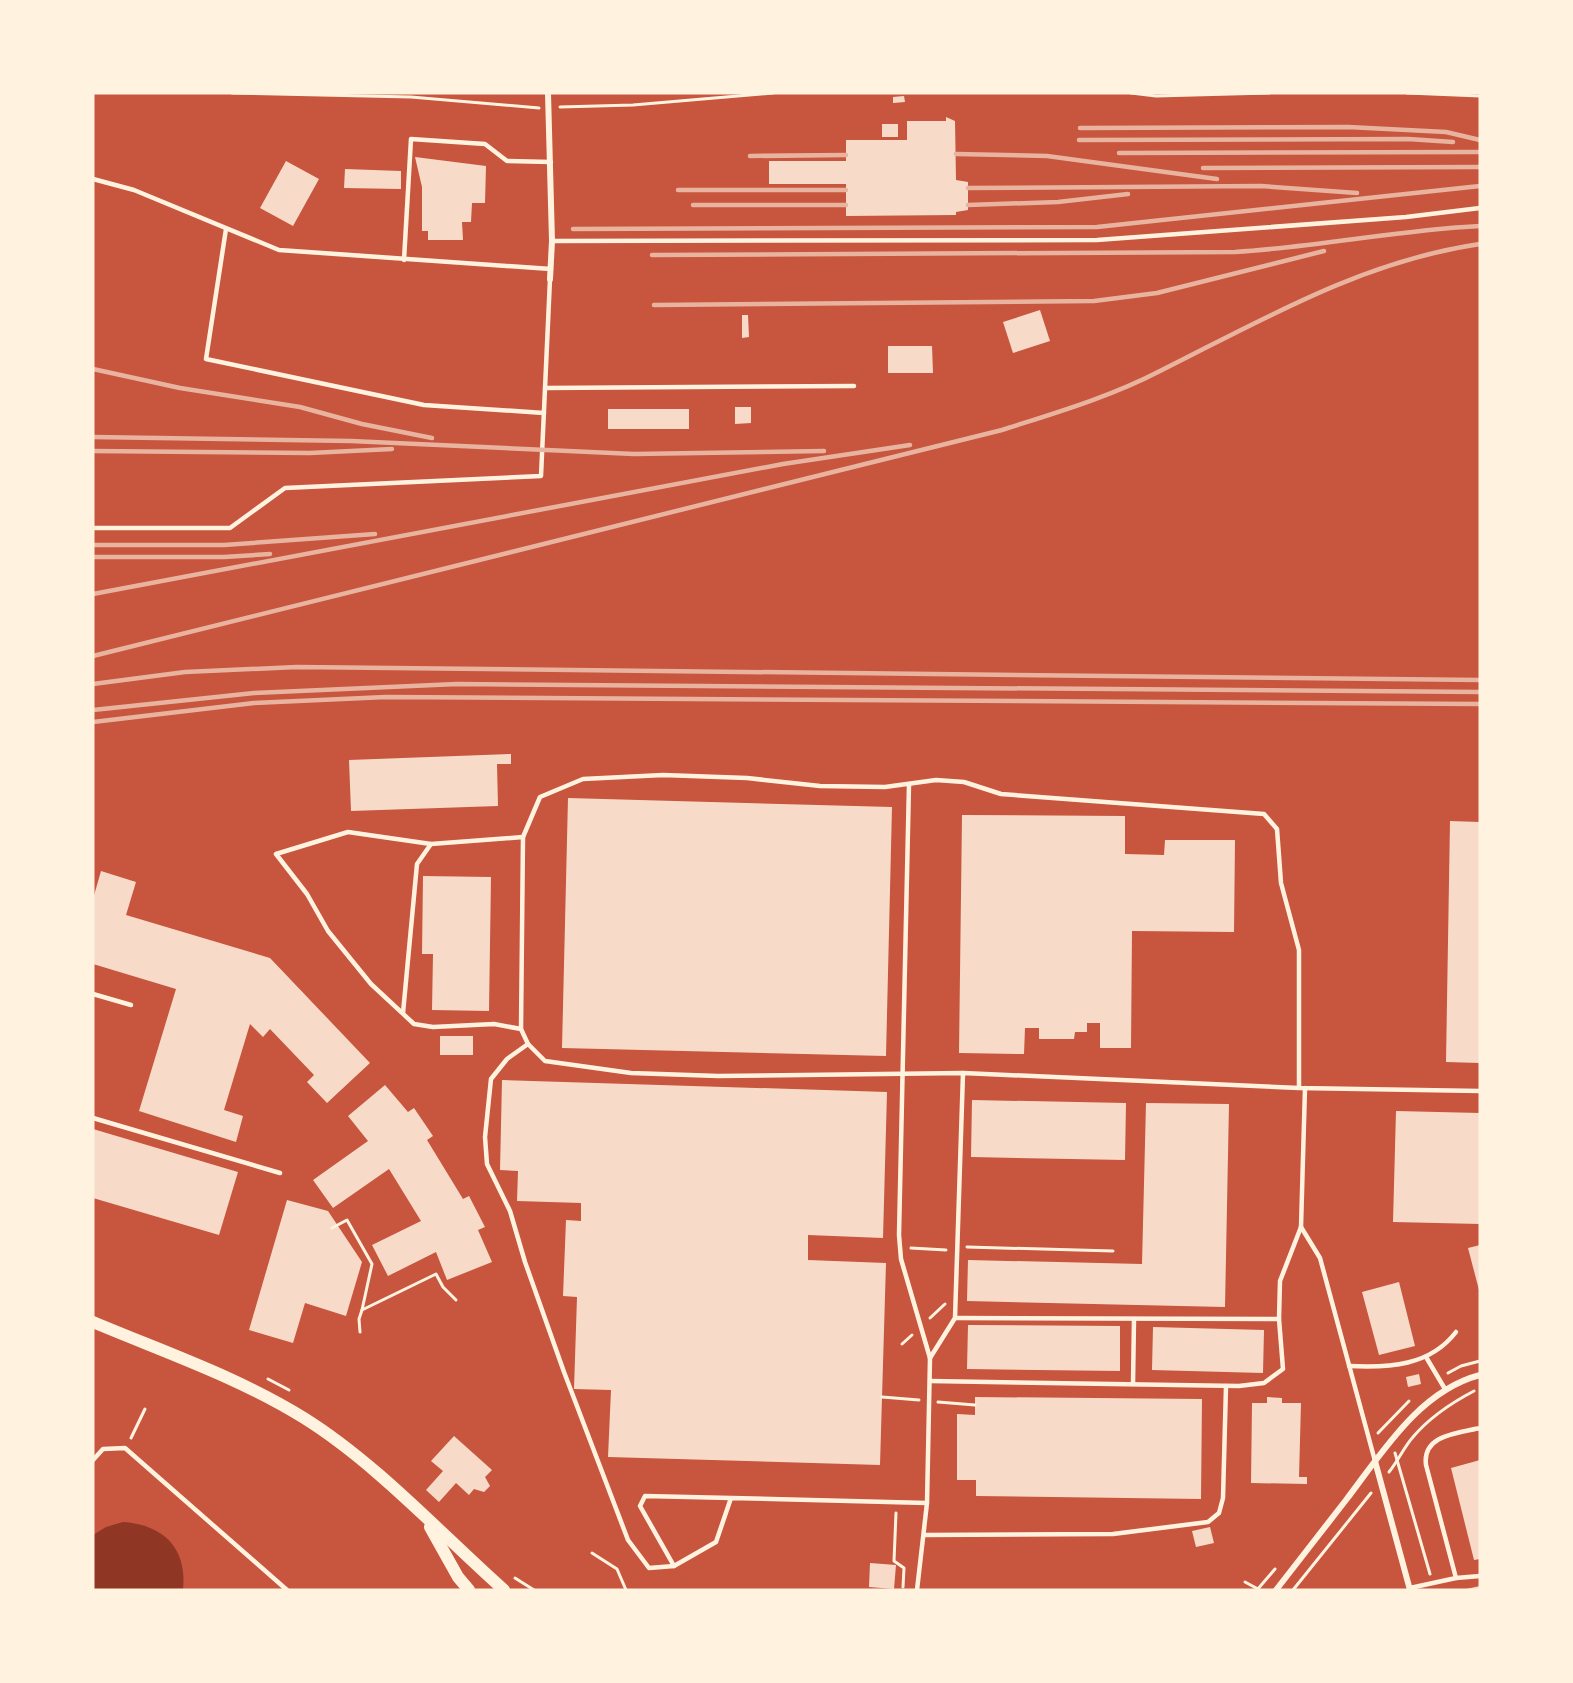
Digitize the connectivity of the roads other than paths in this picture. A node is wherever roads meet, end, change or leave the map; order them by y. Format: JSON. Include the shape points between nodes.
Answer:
{"nodes":[{"id":1,"x":548,"y":93,"type":"edge"},
{"id":2,"x":551,"y":162,"type":"junction"},
{"id":3,"x":93,"y":178,"type":"edge"},
{"id":4,"x":1480,"y":208,"type":"edge"},
{"id":5,"x":226,"y":229,"type":"junction"},
{"id":6,"x":552,"y":241,"type":"junction"},
{"id":7,"x":404,"y":260,"type":"junction"},
{"id":8,"x":551,"y":269,"type":"junction"},
{"id":9,"x":550,"y":279,"type":"joint"},
{"id":10,"x":854,"y":386,"type":"dead end"},
{"id":11,"x":545,"y":388,"type":"junction"},
{"id":12,"x":544,"y":412,"type":"junction"},
{"id":13,"x":93,"y":528,"type":"edge"},
{"id":14,"x":909,"y":784,"type":"junction"},
{"id":15,"x":523,"y":837,"type":"junction"},
{"id":16,"x":432,"y":844,"type":"junction"},
{"id":17,"x":93,"y":994,"type":"edge"},
{"id":18,"x":131,"y":1005,"type":"dead end"},
{"id":19,"x":403,"y":1013,"type":"junction"},
{"id":20,"x":521,"y":1029,"type":"junction"},
{"id":21,"x":528,"y":1044,"type":"junction"},
{"id":22,"x":963,"y":1073,"type":"junction"},
{"id":23,"x":903,"y":1076,"type":"junction"},
{"id":24,"x":1302,"y":1088,"type":"junction"},
{"id":25,"x":1480,"y":1091,"type":"edge"},
{"id":26,"x":93,"y":1118,"type":"edge"},
{"id":27,"x":280,"y":1173,"type":"dead end"},
{"id":28,"x":1301,"y":1227,"type":"junction"},
{"id":29,"x":955,"y":1318,"type":"junction"},
{"id":30,"x":1134,"y":1318,"type":"junction"},
{"id":31,"x":1279,"y":1319,"type":"junction"},
{"id":32,"x":93,"y":1322,"type":"edge"},
{"id":33,"x":1455,"y":1332,"type":"dead end"},
{"id":34,"x":1426,"y":1357,"type":"junction"},
{"id":35,"x":930,"y":1358,"type":"junction"},
{"id":36,"x":1349,"y":1366,"type":"junction"},
{"id":37,"x":1480,"y":1375,"type":"edge"},
{"id":38,"x":930,"y":1381,"type":"junction"},
{"id":39,"x":1133,"y":1384,"type":"junction"},
{"id":40,"x":1226,"y":1386,"type":"junction"},
{"id":41,"x":1445,"y":1389,"type":"junction"},
{"id":42,"x":1480,"y":1428,"type":"edge"},
{"id":43,"x":93,"y":1460,"type":"edge"},
{"id":44,"x":1375,"y":1461,"type":"junction"},
{"id":45,"x":731,"y":1498,"type":"junction"},
{"id":46,"x":927,"y":1503,"type":"junction"},
{"id":47,"x":425,"y":1519,"type":"junction"},
{"id":48,"x":924,"y":1535,"type":"junction"},
{"id":49,"x":674,"y":1566,"type":"junction"},
{"id":50,"x":1480,"y":1576,"type":"edge"},
{"id":51,"x":1456,"y":1578,"type":"junction"},
{"id":52,"x":1410,"y":1589,"type":"edge"},
{"id":53,"x":287,"y":1590,"type":"edge"},
{"id":54,"x":469,"y":1590,"type":"edge"},
{"id":55,"x":504,"y":1590,"type":"edge"},
{"id":56,"x":917,"y":1590,"type":"edge"},
{"id":57,"x":1276,"y":1590,"type":"edge"}],
"edges":[{"from":1,"to":2,"type":"street"},
{"from":2,"to":6,"type":"street"},
{"from":2,"to":7,"type":"lane","via":[[507,161],[485,144],[411,139]]},
{"from":3,"to":5,"type":"lane","via":[[134,190]]},
{"from":4,"to":6,"type":"lane","via":[[1097,240]]},
{"from":5,"to":7,"type":"lane","via":[[279,250]]},
{"from":5,"to":12,"type":"lane","via":[[206,359],[424,405]]},
{"from":6,"to":8,"type":"street"},
{"from":7,"to":8,"type":"lane"},
{"from":8,"to":9,"type":"street"},
{"from":9,"to":11,"type":"lane"},
{"from":10,"to":11,"type":"lane"},
{"from":11,"to":12,"type":"lane"},
{"from":12,"to":13,"type":"lane","via":[[542,476],[285,488],[230,528]]},
{"from":14,"to":15,"type":"lane","via":[[820,786],[663,775],[583,779],[540,797]]},
{"from":14,"to":23,"type":"lane"},
{"from":14,"to":24,"type":"lane","via":[[936,780],[964,782],[1001,794],[1264,814],[1277,828],[1281,883],[1299,950]]},
{"from":15,"to":16,"type":"lane"},
{"from":15,"to":20,"type":"lane"},
{"from":16,"to":19,"type":"lane","via":[[417,864]]},
{"from":16,"to":19,"type":"lane","via":[[348,832],[276,854],[307,894],[328,932],[371,984]]},
{"from":17,"to":18,"type":"lane"},
{"from":19,"to":20,"type":"lane","via":[[414,1024],[433,1027],[494,1024]]},
{"from":20,"to":21,"type":"lane"},
{"from":21,"to":23,"type":"lane","via":[[545,1061],[631,1072]]},
{"from":21,"to":49,"type":"lane","via":[[507,1059],[492,1079],[485,1137],[487,1164],[510,1211],[564,1372],[628,1540],[649,1568]]},
{"from":22,"to":23,"type":"lane"},
{"from":22,"to":24,"type":"lane"},
{"from":22,"to":29,"type":"lane"},
{"from":23,"to":35,"type":"lane","via":[[901,1259]]},
{"from":24,"to":25,"type":"lane"},
{"from":24,"to":28,"type":"lane"},
{"from":26,"to":27,"type":"lane"},
{"from":28,"to":31,"type":"lane","via":[[1280,1281]]},
{"from":28,"to":36,"type":"lane","via":[[1320,1258]]},
{"from":29,"to":30,"type":"lane"},
{"from":29,"to":35,"type":"lane"},
{"from":30,"to":31,"type":"lane"},
{"from":30,"to":39,"type":"lane"},
{"from":31,"to":40,"type":"lane","via":[[1283,1369],[1264,1383]]},
{"from":32,"to":47,"type":"main road","via":[[259,1391],[321,1429]]},
{"from":33,"to":34,"type":"lane","via":[[1444,1347]]},
{"from":34,"to":36,"type":"lane","via":[[1374,1368]]},
{"from":34,"to":41,"type":"lane"},
{"from":35,"to":38,"type":"lane"},
{"from":36,"to":44,"type":"lane"},
{"from":37,"to":41,"type":"street"},
{"from":38,"to":39,"type":"lane"},
{"from":38,"to":46,"type":"lane"},
{"from":39,"to":40,"type":"lane"},
{"from":40,"to":48,"type":"lane","via":[[1223,1498],[1219,1513],[1208,1522],[1113,1534]]},
{"from":41,"to":44,"type":"street","via":[[1412,1418]]},
{"from":42,"to":51,"type":"lane","via":[[1439,1438],[1425,1458]]},
{"from":43,"to":53,"type":"lane","via":[[103,1449],[125,1448]]},
{"from":44,"to":52,"type":"street"},
{"from":44,"to":57,"type":"street"},
{"from":45,"to":46,"type":"lane"},
{"from":45,"to":49,"type":"lane","via":[[716,1542]]},
{"from":45,"to":49,"type":"lane","via":[[645,1496],[640,1506]]},
{"from":46,"to":48,"type":"lane"},
{"from":47,"to":54,"type":"main road"},
{"from":47,"to":55,"type":"main road"},
{"from":48,"to":56,"type":"lane"},
{"from":50,"to":51,"type":"lane"},
{"from":51,"to":52,"type":"lane"}]}
